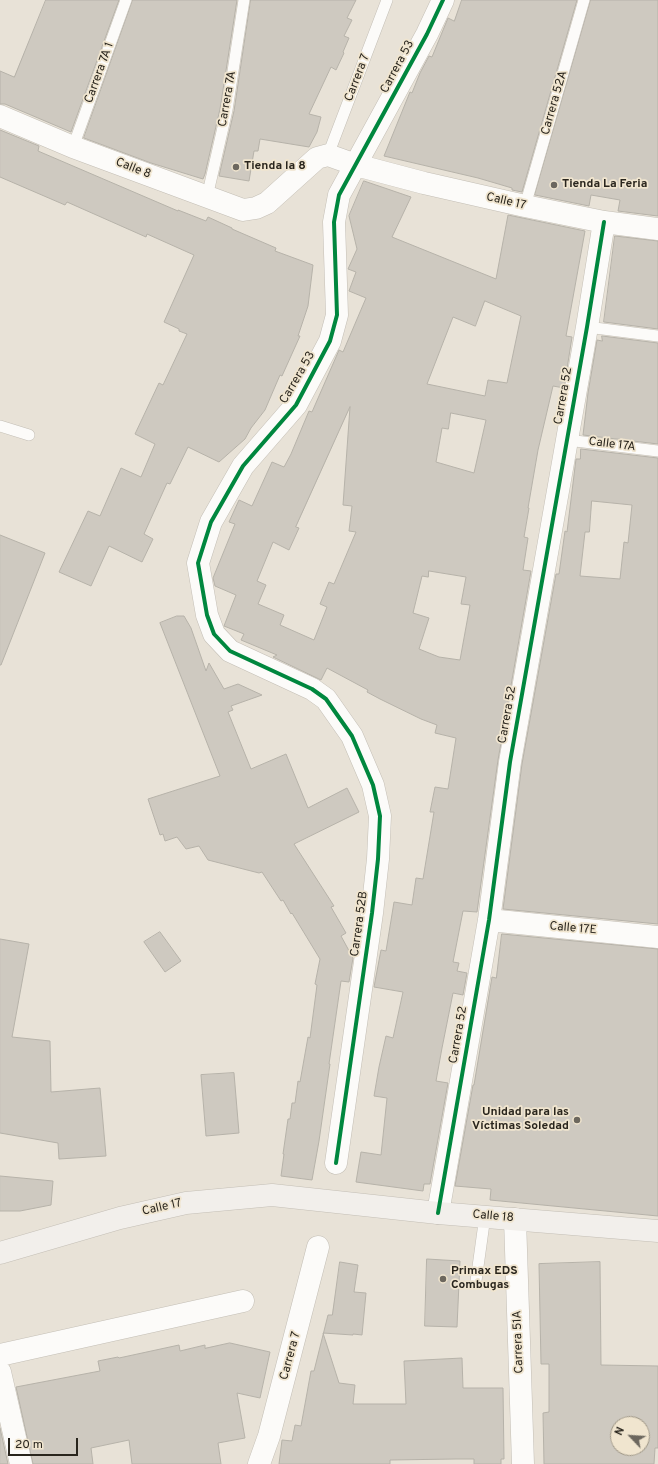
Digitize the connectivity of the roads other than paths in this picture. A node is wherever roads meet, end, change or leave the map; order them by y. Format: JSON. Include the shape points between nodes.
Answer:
{"nodes":[{"id":1,"x":126,"y":0,"type":"edge"},
{"id":2,"x":244,"y":0,"type":"edge"},
{"id":3,"x":387,"y":0,"type":"edge"},
{"id":4,"x":444,"y":0,"type":"edge"},
{"id":5,"x":584,"y":0,"type":"edge"},
{"id":6,"x":0,"y":116,"type":"edge"},
{"id":7,"x":73,"y":146,"type":"junction"},
{"id":8,"x":328,"y":155,"type":"junction"},
{"id":9,"x":356,"y":165,"type":"junction"},
{"id":10,"x":207,"y":197,"type":"junction"},
{"id":11,"x":525,"y":206,"type":"junction"},
{"id":12,"x":604,"y":222,"type":"junction"},
{"id":13,"x":658,"y":229,"type":"edge"},
{"id":14,"x":587,"y":327,"type":"junction"},
{"id":15,"x":658,"y":336,"type":"edge"},
{"id":16,"x":0,"y":426,"type":"edge"},
{"id":17,"x":29,"y":435,"type":"dead end"},
{"id":18,"x":566,"y":440,"type":"junction"},
{"id":19,"x":658,"y":451,"type":"edge"},
{"id":20,"x":326,"y":699,"type":"joint"},
{"id":21,"x":489,"y":920,"type":"junction"},
{"id":22,"x":658,"y":937,"type":"edge"},
{"id":23,"x":336,"y":1163,"type":"dead end"},
{"id":24,"x":338,"y":1202,"type":"joint"},
{"id":25,"x":438,"y":1213,"type":"junction"},
{"id":26,"x":485,"y":1216,"type":"junction"},
{"id":27,"x":515,"y":1219,"type":"junction"},
{"id":28,"x":658,"y":1231,"type":"edge"},
{"id":29,"x":318,"y":1247,"type":"dead end"},
{"id":30,"x":0,"y":1253,"type":"edge"},
{"id":31,"x":476,"y":1281,"type":"dead end"},
{"id":32,"x":243,"y":1301,"type":"dead end"},
{"id":33,"x":0,"y":1355,"type":"edge"},
{"id":34,"x":0,"y":1372,"type":"edge"},
{"id":35,"x":21,"y":1464,"type":"edge"},
{"id":36,"x":259,"y":1464,"type":"edge"},
{"id":37,"x":523,"y":1464,"type":"edge"}],
"edges":[{"from":1,"to":7,"type":"lane","name":"Carrera 7A 1"},
{"from":2,"to":10,"type":"lane","name":"Carrera 7A","via":[[227,110]]},
{"from":3,"to":8,"type":"lane","name":"Carrera 7"},
{"from":4,"to":9,"type":"street","name":"Carrera 53"},
{"from":5,"to":11,"type":"lane","name":"Carrera 52A"},
{"from":6,"to":7,"type":"street","name":"Calle 8"},
{"from":7,"to":10,"type":"street","name":"Calle 8"},
{"from":8,"to":9,"type":"street","name":"Calle 17"},
{"from":8,"to":10,"type":"street","name":"Calle 8","via":[[317,158],[267,203],[256,208],[243,210]]},
{"from":9,"to":11,"type":"street","name":"Calle 17"},
{"from":9,"to":20,"type":"street","name":"Carrera 53","via":[[339,195],[334,222],[337,300],[330,341],[296,405],[243,466],[212,522],[198,563],[207,615],[214,634],[230,650],[312,689]]},
{"from":11,"to":12,"type":"street","name":"Calle 17"},
{"from":12,"to":13,"type":"street","name":"Calle 17"},
{"from":12,"to":14,"type":"street","name":"Carrera 52"},
{"from":14,"to":15,"type":"lane"},
{"from":14,"to":18,"type":"street","name":"Carrera 52"},
{"from":16,"to":17,"type":"lane"},
{"from":18,"to":19,"type":"lane","name":"Calle 17A"},
{"from":18,"to":21,"type":"street","name":"Carrera 52","via":[[510,762]]},
{"from":20,"to":23,"type":"street","name":"Carrera 52B","via":[[352,736],[373,785],[380,816],[372,913]]},
{"from":21,"to":22,"type":"street","name":"Calle 17E"},
{"from":21,"to":25,"type":"street","name":"Carrera 52"},
{"from":24,"to":25,"type":"main road","name":"Calle 18"},
{"from":24,"to":30,"type":"main road","name":"Calle 17","via":[[272,1195],[186,1203],[120,1218]]},
{"from":25,"to":26,"type":"main road","name":"Calle 18"},
{"from":26,"to":27,"type":"main road","name":"Calle 18"},
{"from":26,"to":31,"type":"lane"},
{"from":27,"to":28,"type":"main road","name":"Calle 18"},
{"from":27,"to":37,"type":"street","name":"Carrera 51A"},
{"from":29,"to":36,"type":"street","name":"Carrera 7","via":[[269,1436]]},
{"from":32,"to":33,"type":"street"},
{"from":34,"to":35,"type":"street"}]}
